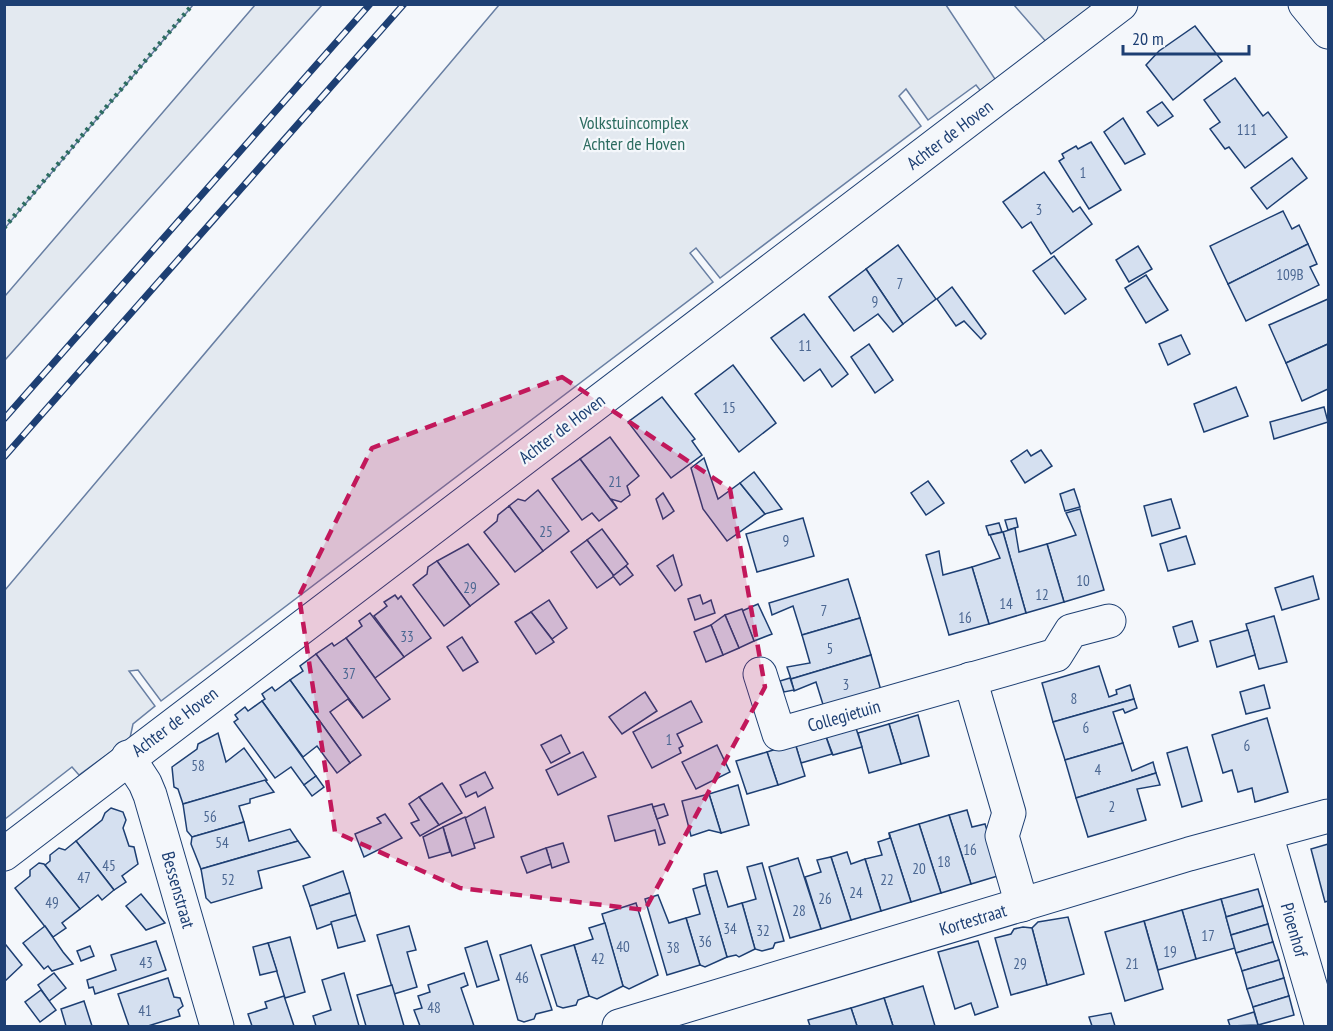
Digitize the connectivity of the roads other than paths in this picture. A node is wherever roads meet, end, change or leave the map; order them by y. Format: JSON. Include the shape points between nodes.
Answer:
{"nodes":[{"id":1,"x":1121,"y":4,"type":"edge"},
{"id":2,"x":1305,"y":4,"type":"edge"},
{"id":3,"x":1329,"y":33,"type":"edge"},
{"id":4,"x":1109,"y":621,"type":"dead end"},
{"id":5,"x":760,"y":674,"type":"dead end"},
{"id":6,"x":955,"y":683,"type":"junction"},
{"id":7,"x":128,"y":757,"type":"junction"},
{"id":8,"x":1329,"y":816,"type":"edge"},
{"id":9,"x":1266,"y":834,"type":"junction"},
{"id":10,"x":4,"y":854,"type":"edge"},
{"id":11,"x":1022,"y":905,"type":"junction"},
{"id":12,"x":217,"y":1026,"type":"edge"},
{"id":13,"x":619,"y":1026,"type":"edge"},
{"id":14,"x":1322,"y":1026,"type":"edge"}],
"edges":[{"from":1,"to":7,"type":"street","name":"Achter de Hoven"},
{"from":2,"to":3,"type":"street"},
{"from":4,"to":6,"type":"street","name":"Collegietuin","via":[[1071,631],[1056,655]]},
{"from":5,"to":6,"type":"street","name":"Collegietuin","via":[[779,734]]},
{"from":6,"to":11,"type":"street","via":[[1009,813],[1002,836]]},
{"from":7,"to":10,"type":"street","name":"Achter de Hoven"},
{"from":7,"to":12,"type":"street","name":"Bessenstraat","via":[[150,795]]},
{"from":8,"to":9,"type":"street","name":"Kortestraat"},
{"from":9,"to":11,"type":"street","name":"Kortestraat"},
{"from":9,"to":14,"type":"street","name":"Pioenhof"},
{"from":11,"to":13,"type":"street","name":"Kortestraat"}]}
